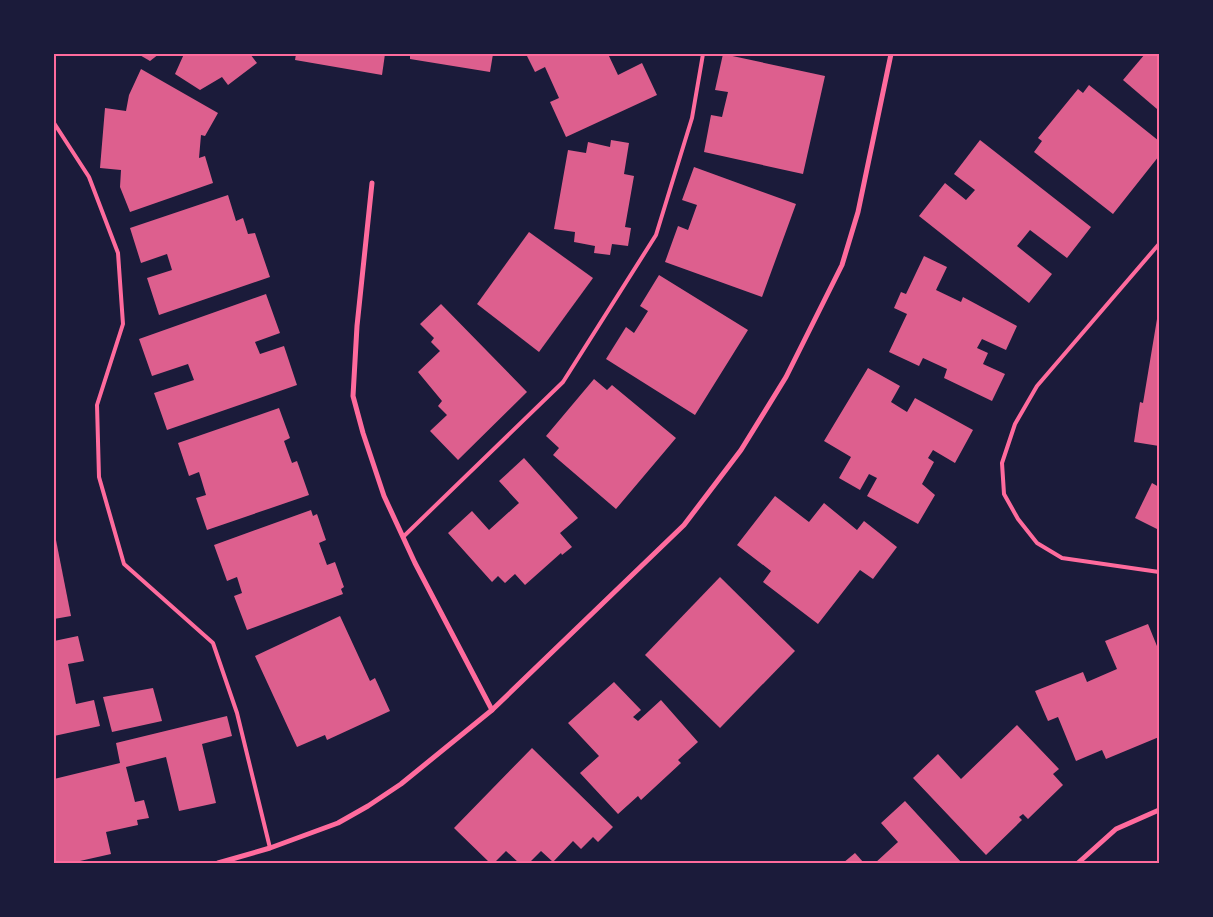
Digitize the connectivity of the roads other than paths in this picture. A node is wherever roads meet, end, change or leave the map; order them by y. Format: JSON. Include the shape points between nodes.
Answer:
{"nodes":[{"id":1,"x":703,"y":54,"type":"edge"},
{"id":2,"x":891,"y":54,"type":"edge"},
{"id":3,"x":54,"y":123,"type":"edge"},
{"id":4,"x":372,"y":183,"type":"dead end"},
{"id":5,"x":1159,"y":244,"type":"edge"},
{"id":6,"x":403,"y":537,"type":"junction"},
{"id":7,"x":1159,"y":572,"type":"edge"},
{"id":8,"x":492,"y":710,"type":"junction"},
{"id":9,"x":1159,"y":810,"type":"edge"},
{"id":10,"x":270,"y":848,"type":"junction"},
{"id":11,"x":218,"y":863,"type":"edge"},
{"id":12,"x":1078,"y":863,"type":"edge"}],
"edges":[{"from":1,"to":6,"type":"lane","via":[[692,118],[656,235],[563,382]]},
{"from":2,"to":8,"type":"street","via":[[858,212],[842,265],[786,377],[741,450],[684,525]]},
{"from":3,"to":10,"type":"lane","via":[[89,177],[118,253],[123,324],[97,405],[99,477],[124,564],[213,643],[237,713]]},
{"from":4,"to":6,"type":"street","via":[[353,396],[379,481]]},
{"from":5,"to":7,"type":"lane","via":[[1037,386],[1015,424],[1002,463],[1004,494],[1037,543],[1062,558]]},
{"from":6,"to":8,"type":"street"},
{"from":8,"to":10,"type":"street","via":[[401,784],[368,806],[338,823]]},
{"from":9,"to":12,"type":"street","via":[[1116,829]]},
{"from":10,"to":11,"type":"street"}]}
